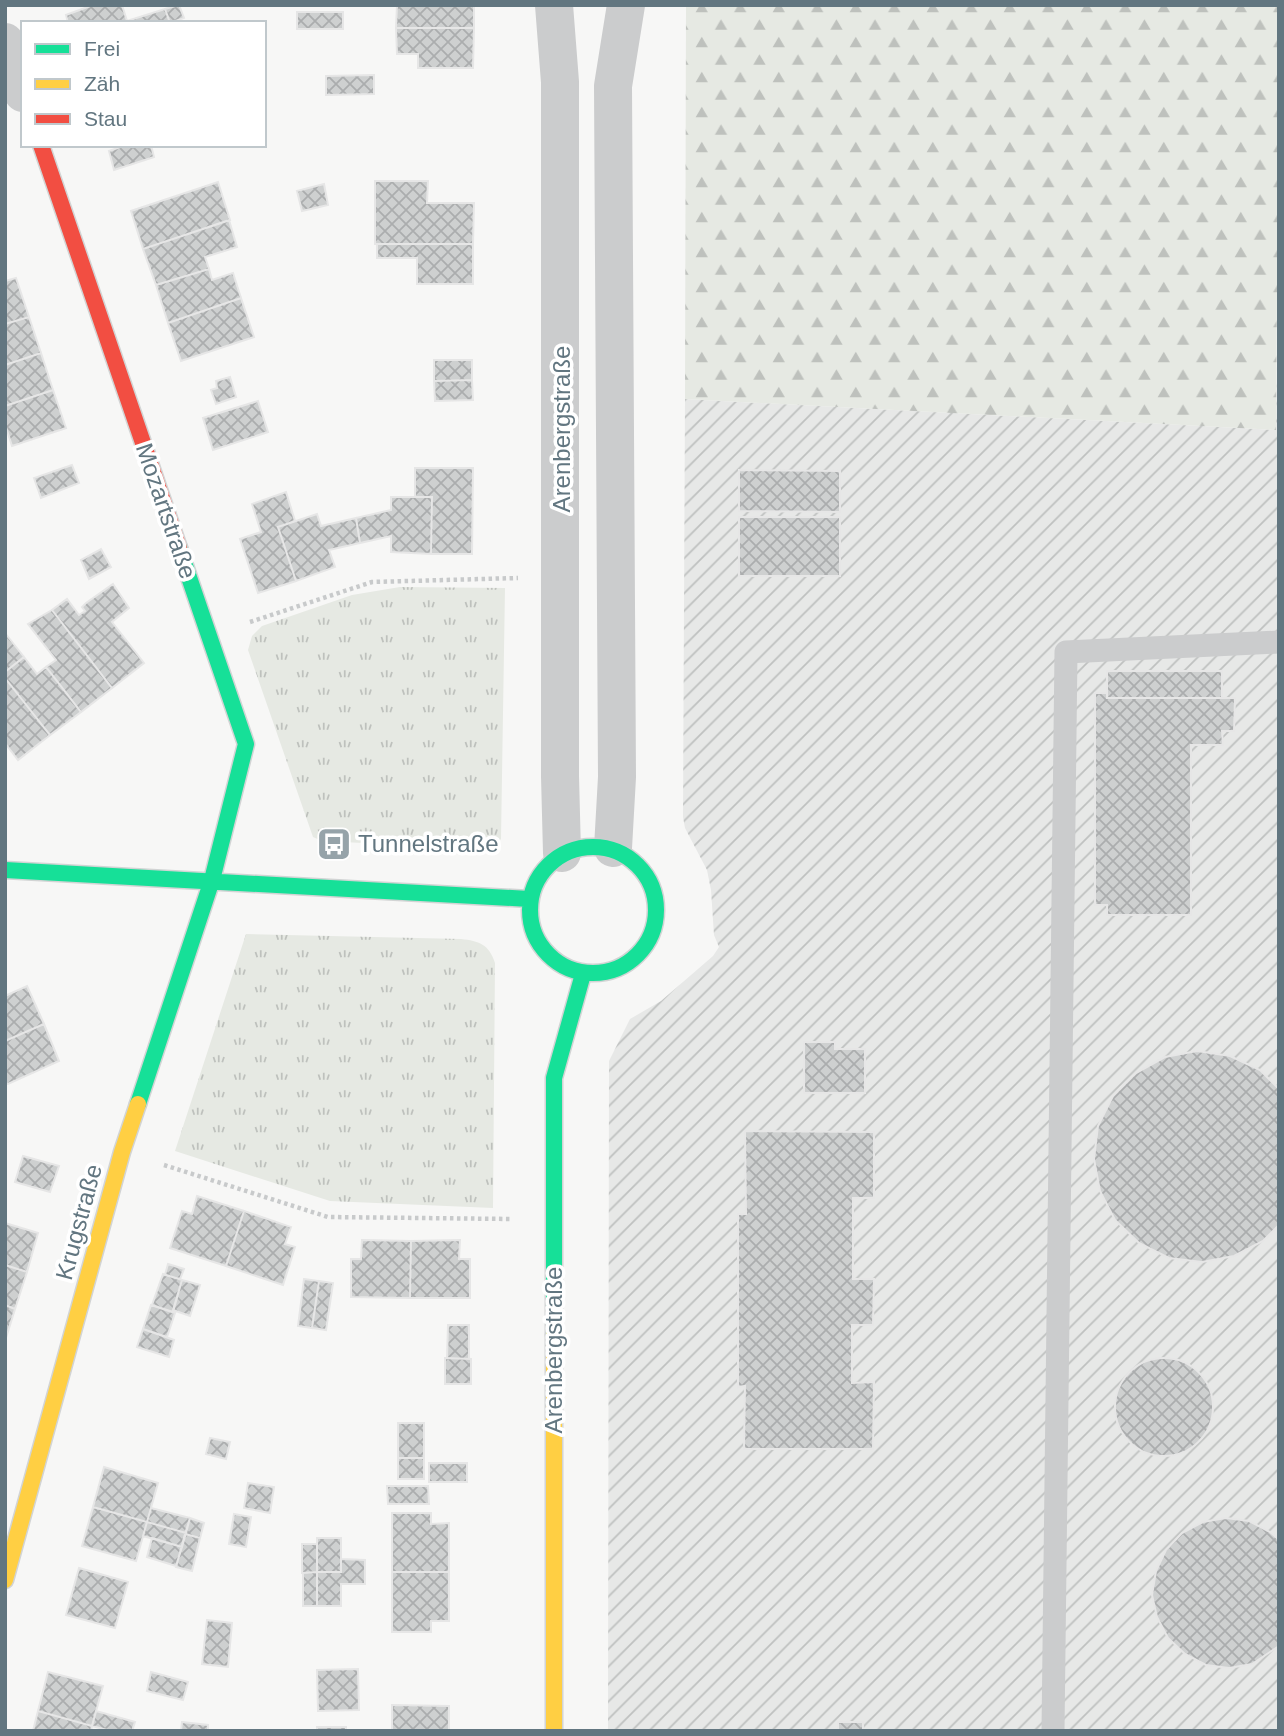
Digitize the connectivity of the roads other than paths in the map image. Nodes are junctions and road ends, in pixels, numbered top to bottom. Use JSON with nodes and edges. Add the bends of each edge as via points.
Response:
{"nodes":[{"id":1,"x":554,"y":5,"type":"edge"},
{"id":2,"x":626,"y":5,"type":"edge"},
{"id":3,"x":5,"y":42,"type":"edge"},
{"id":4,"x":21,"y":87,"type":"edge"},
{"id":5,"x":42,"y":147,"type":"edge"},
{"id":6,"x":1279,"y":642,"type":"edge"},
{"id":7,"x":613,"y":848,"type":"junction"},
{"id":8,"x":562,"y":853,"type":"junction"},
{"id":9,"x":5,"y":870,"type":"edge"},
{"id":10,"x":212,"y":880,"type":"junction"},
{"id":11,"x":529,"y":899,"type":"junction"},
{"id":12,"x":583,"y":974,"type":"junction"},
{"id":13,"x":5,"y":1580,"type":"edge"},
{"id":14,"x":554,"y":1731,"type":"edge"},
{"id":15,"x":1053,"y":1731,"type":"edge"}],
"edges":[{"from":1,"to":8,"type":"street","name":"Arenbergstraße","via":[[561,82]]},
{"from":2,"to":7,"type":"street","via":[[613,86],[617,777]]},
{"from":3,"to":4,"type":"street"},
{"from":5,"to":10,"type":"street","name":"Mozartstraße","via":[[246,744]]},
{"from":6,"to":15,"type":"lane","via":[[1066,652]]},
{"from":7,"to":8,"type":"street","via":[[590,845]]},
{"from":7,"to":12,"type":"street","via":[[642,868],[656,895],[656,926],[641,953],[613,971]]},
{"from":8,"to":11,"type":"street","via":[[540,873]]},
{"from":9,"to":10,"type":"street"},
{"from":10,"to":11,"type":"street"},
{"from":10,"to":13,"type":"street","name":"Krugstraße","via":[[122,1152]]},
{"from":11,"to":12,"type":"street","via":[[532,932],[544,950]]},
{"from":12,"to":14,"type":"street","name":"Arenbergstraße","via":[[554,1078]]}]}
